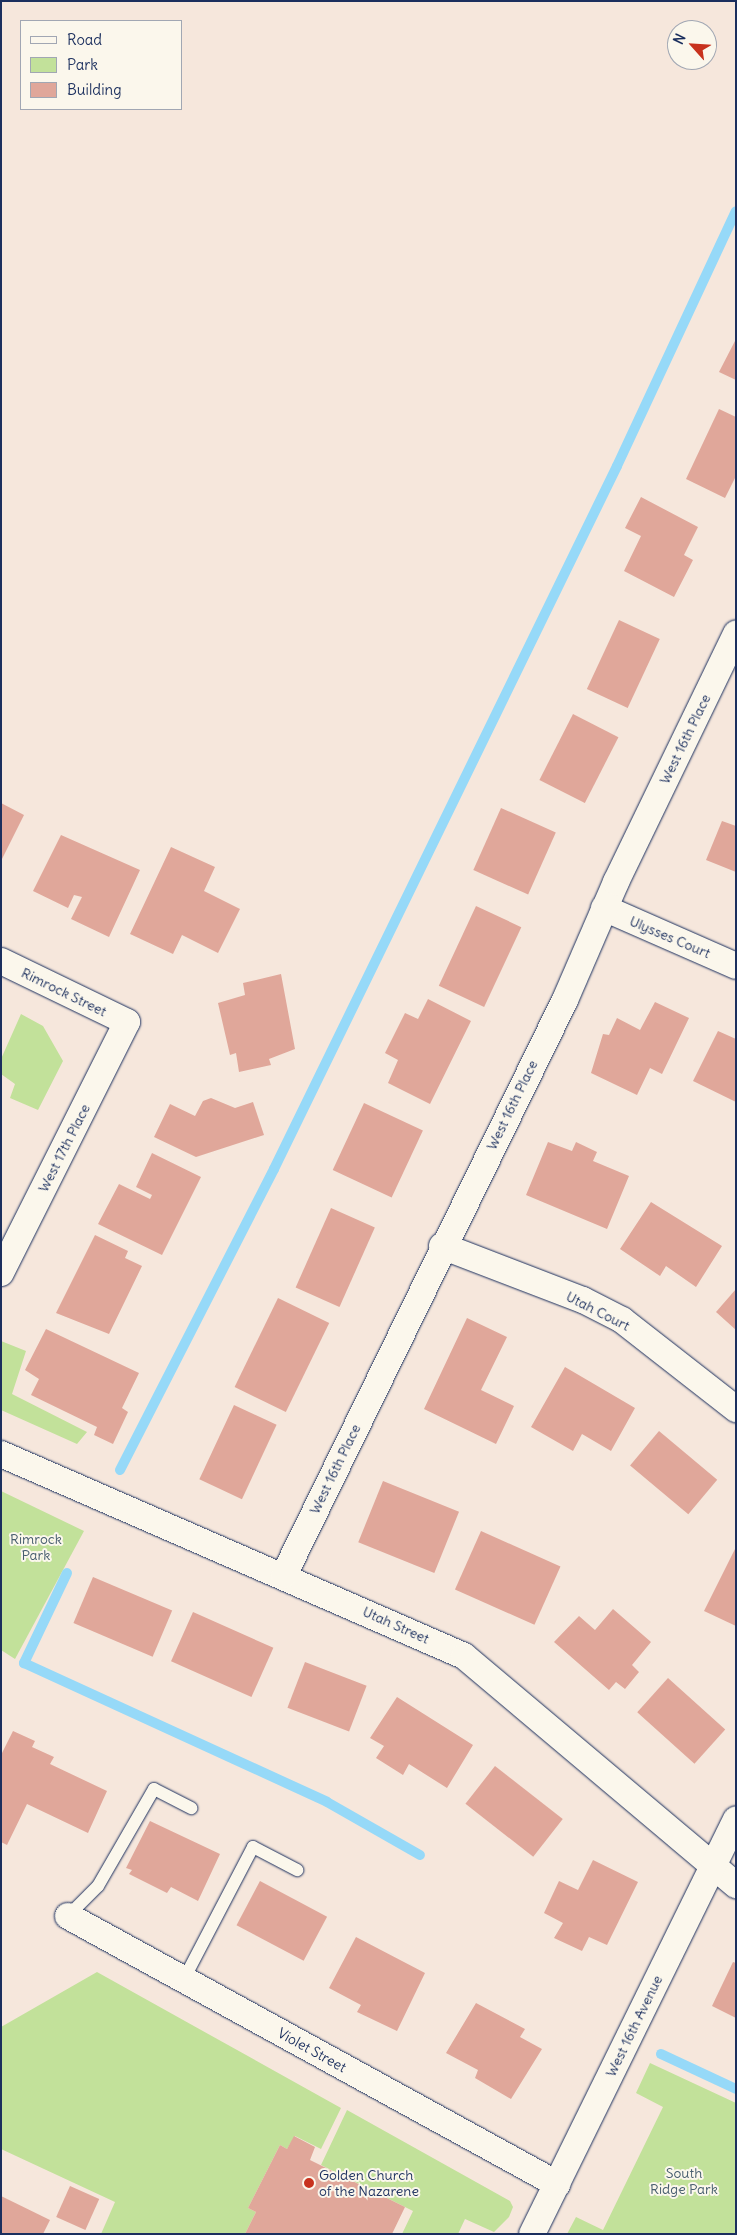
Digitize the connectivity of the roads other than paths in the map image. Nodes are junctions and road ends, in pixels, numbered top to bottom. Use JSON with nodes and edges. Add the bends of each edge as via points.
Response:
{"nodes":[{"id":1,"x":736,"y":634,"type":"edge"},
{"id":2,"x":604,"y":908,"type":"junction"},
{"id":3,"x":1,"y":962,"type":"edge"},
{"id":4,"x":736,"y":966,"type":"edge"},
{"id":5,"x":127,"y":1022,"type":"joint"},
{"id":6,"x":442,"y":1246,"type":"junction"},
{"id":7,"x":1,"y":1273,"type":"edge"},
{"id":8,"x":736,"y":1408,"type":"edge"},
{"id":9,"x":1,"y":1454,"type":"edge"},
{"id":10,"x":284,"y":1575,"type":"junction"},
{"id":11,"x":191,"y":1808,"type":"dead end"},
{"id":12,"x":736,"y":1819,"type":"edge"},
{"id":13,"x":714,"y":1864,"type":"junction"},
{"id":14,"x":297,"y":1870,"type":"dead end"},
{"id":15,"x":736,"y":1885,"type":"edge"},
{"id":16,"x":68,"y":1916,"type":"joint"},
{"id":17,"x":184,"y":1979,"type":"junction"},
{"id":18,"x":557,"y":2184,"type":"junction"},
{"id":19,"x":532,"y":2234,"type":"edge"}],
"edges":[{"from":1,"to":2,"type":"street","name":"West 16th Place"},
{"from":2,"to":4,"type":"street","name":"Ulysses Court"},
{"from":2,"to":6,"type":"street","name":"West 16th Place","via":[[565,1000]]},
{"from":3,"to":5,"type":"street","name":"Rimrock Street"},
{"from":5,"to":7,"type":"street","name":"West 17th Place"},
{"from":6,"to":8,"type":"street","name":"Utah Court","via":[[582,1300],[622,1320]]},
{"from":6,"to":10,"type":"street","name":"West 16th Place"},
{"from":9,"to":10,"type":"street","name":"Utah Street"},
{"from":10,"to":13,"type":"street","name":"Utah Street","via":[[464,1656]]},
{"from":11,"to":16,"type":"lane","via":[[154,1789],[98,1886]]},
{"from":12,"to":13,"type":"street","name":"West 16th Avenue"},
{"from":13,"to":15,"type":"street","name":"Utah Street"},
{"from":13,"to":18,"type":"street","name":"West 16th Avenue"},
{"from":14,"to":17,"type":"lane","via":[[253,1847]]},
{"from":16,"to":17,"type":"street","name":"Violet Street"},
{"from":17,"to":18,"type":"street","name":"Violet Street"},
{"from":18,"to":19,"type":"street","name":"West 16th Avenue"}]}
